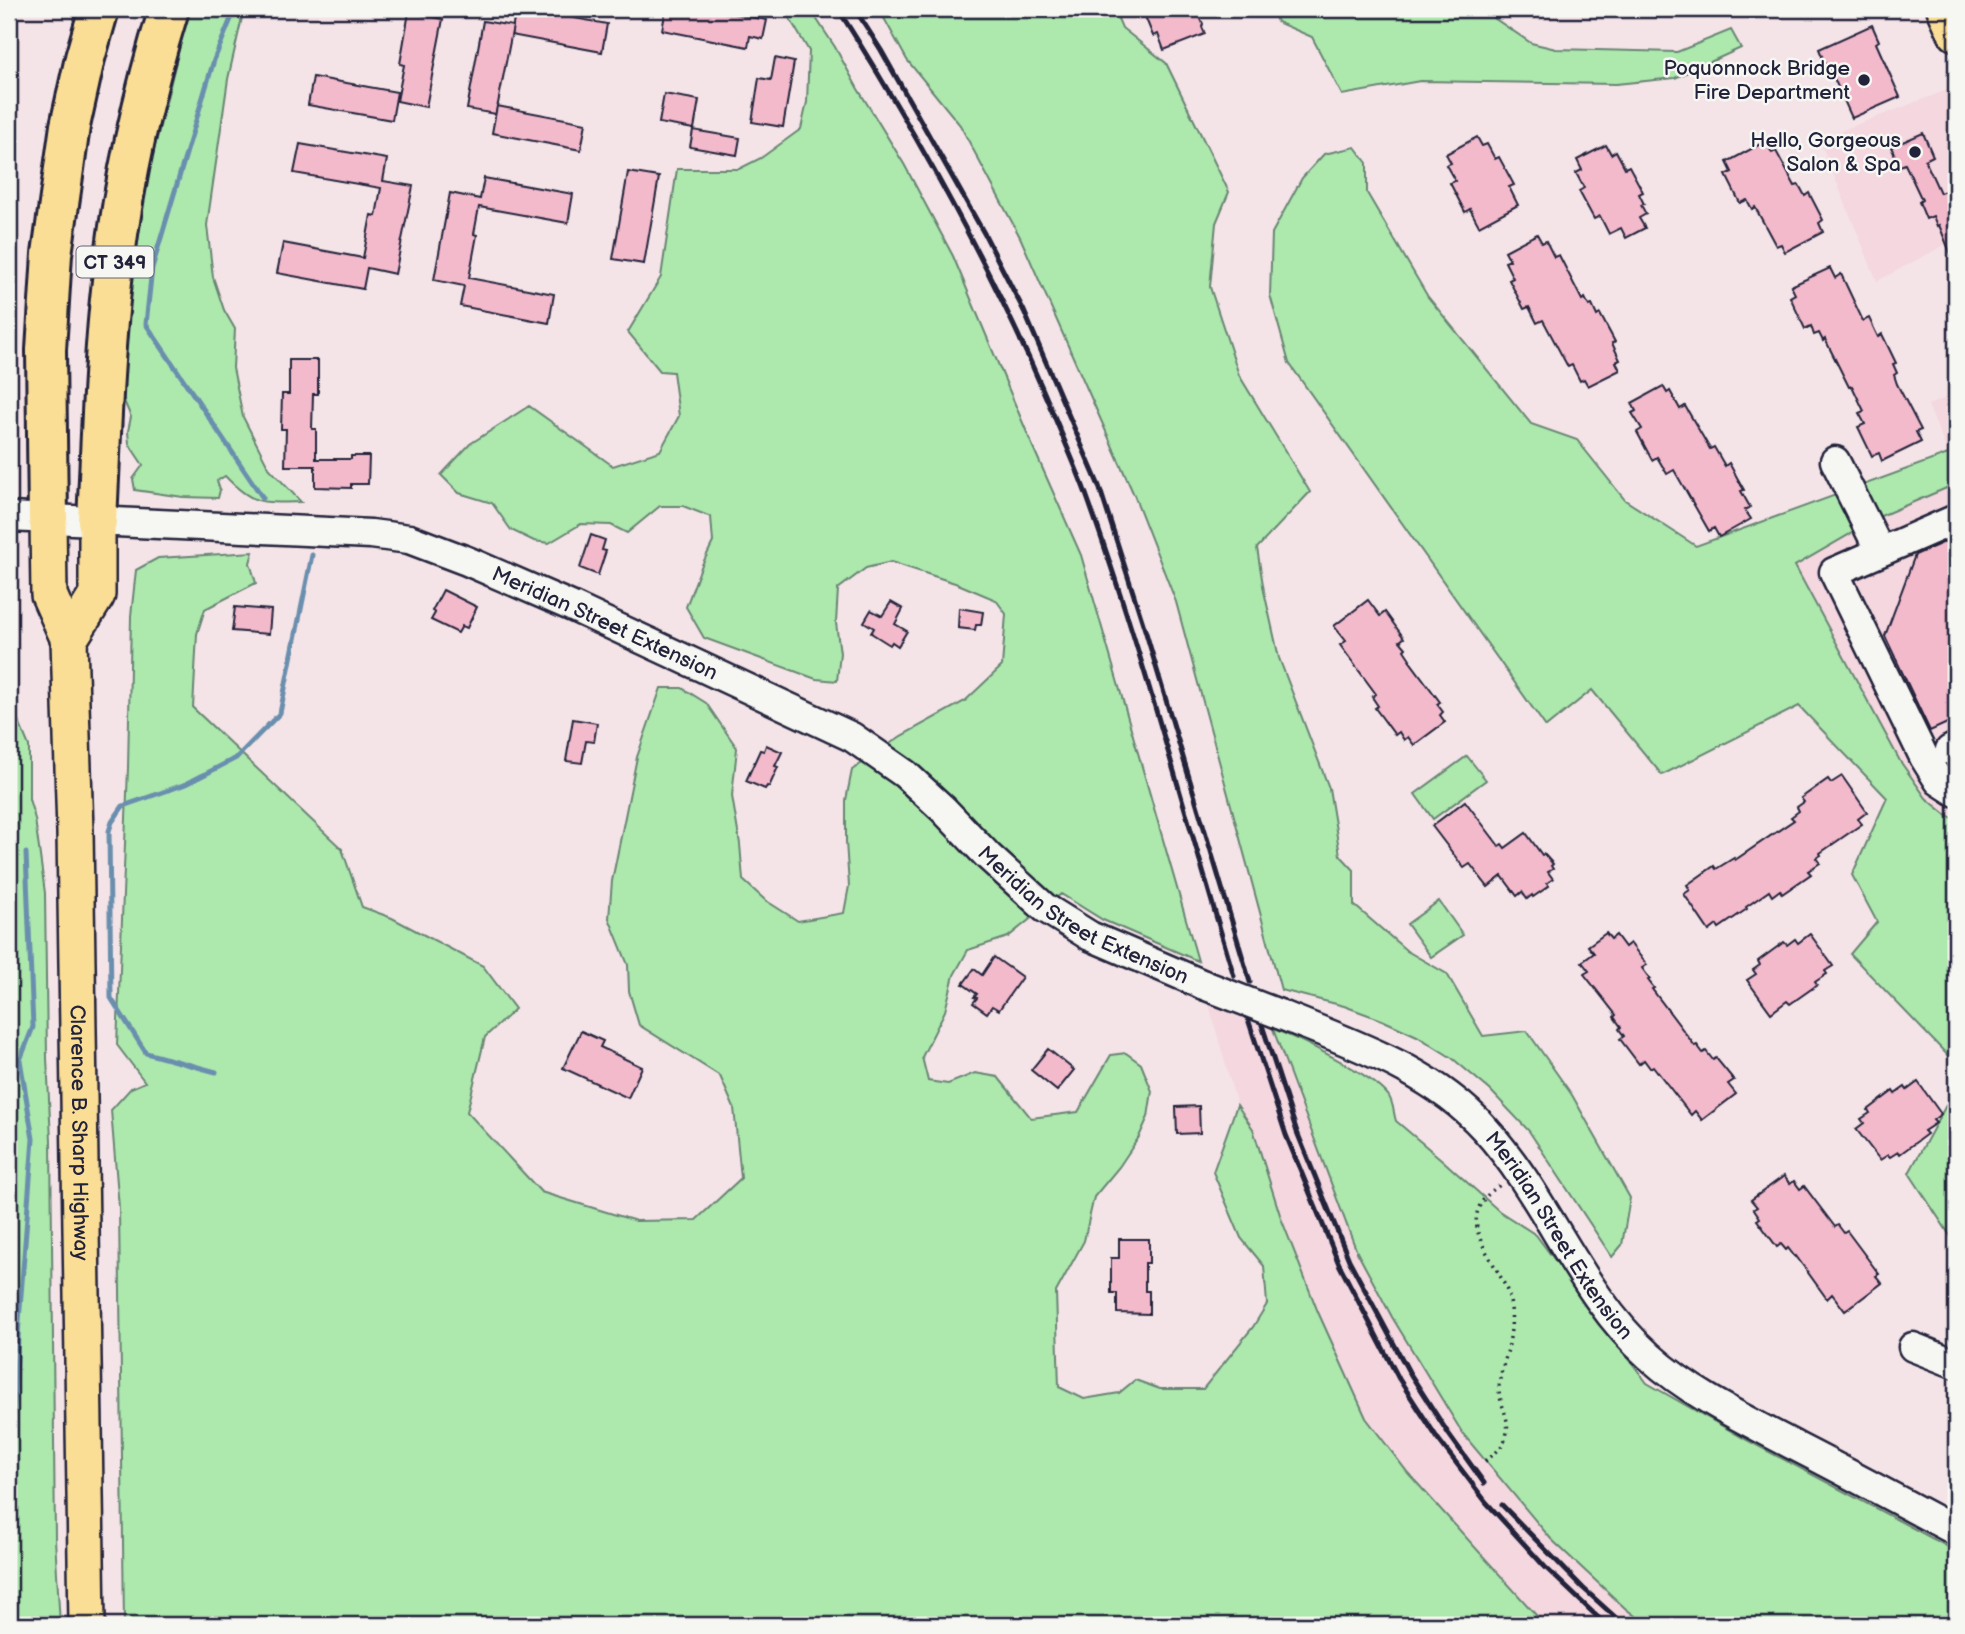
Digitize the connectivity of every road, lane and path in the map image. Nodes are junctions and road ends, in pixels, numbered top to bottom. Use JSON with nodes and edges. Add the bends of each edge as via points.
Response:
{"nodes":[{"id":1,"x":99,"y":9,"type":"edge"},
{"id":2,"x":169,"y":9,"type":"edge"},
{"id":3,"x":1945,"y":9,"type":"edge"},
{"id":4,"x":1956,"y":33,"type":"edge"},
{"id":5,"x":1835,"y":461,"type":"dead end"},
{"id":6,"x":9,"y":517,"type":"edge"},
{"id":7,"x":48,"y":519,"type":"junction"},
{"id":8,"x":1956,"y":519,"type":"edge"},
{"id":9,"x":97,"y":521,"type":"junction"},
{"id":10,"x":1880,"y":551,"type":"junction"},
{"id":11,"x":69,"y":640,"type":"junction"},
{"id":12,"x":1956,"y":792,"type":"edge"},
{"id":13,"x":1519,"y":1174,"type":"junction"},
{"id":14,"x":1913,"y":1347,"type":"dead end"},
{"id":15,"x":1956,"y":1364,"type":"edge"},
{"id":16,"x":1485,"y":1461,"type":"dead end"},
{"id":17,"x":1956,"y":1531,"type":"edge"},
{"id":18,"x":87,"y":1625,"type":"edge"}],
"edges":[{"from":1,"to":7,"type":"highway","number":"CT 349","via":[[70,126],[52,254],[46,350]]},
{"from":2,"to":9,"type":"highway","number":"CT 349","via":[[139,121],[112,280]]},
{"from":3,"to":4,"type":"main road"},
{"from":5,"to":10,"type":"street"},
{"from":6,"to":7,"type":"street","name":"Meridian Street Extension"},
{"from":7,"to":9,"type":"street","name":"Meridian Street Extension"},
{"from":7,"to":11,"type":"main road","name":"Clarence B. Sharp Highway","number":"CT 349","via":[[49,596]]},
{"from":8,"to":10,"type":"street"},
{"from":9,"to":11,"type":"main road","number":"CT 349","via":[[97,595]]},
{"from":9,"to":13,"type":"street","name":"Meridian Street Extension","bridge":true,"via":[[409,539],[467,561],[852,737],[905,774],[1045,908],[1090,936],[1385,1058],[1442,1090],[1486,1129]]},
{"from":10,"to":12,"type":"street","via":[[1834,572],[1924,757],[1939,781]]},
{"from":11,"to":18,"type":"main road","name":"Clarence B. Sharp Highway","number":"CT 349"},
{"from":13,"to":16,"type":"path","via":[[1488,1195],[1477,1219],[1480,1240],[1507,1291],[1511,1313],[1509,1346],[1499,1384],[1508,1430],[1503,1447]]},
{"from":13,"to":17,"type":"street","name":"Meridian Street Extension","via":[[1622,1330],[1679,1382]]},
{"from":14,"to":15,"type":"street"}]}
